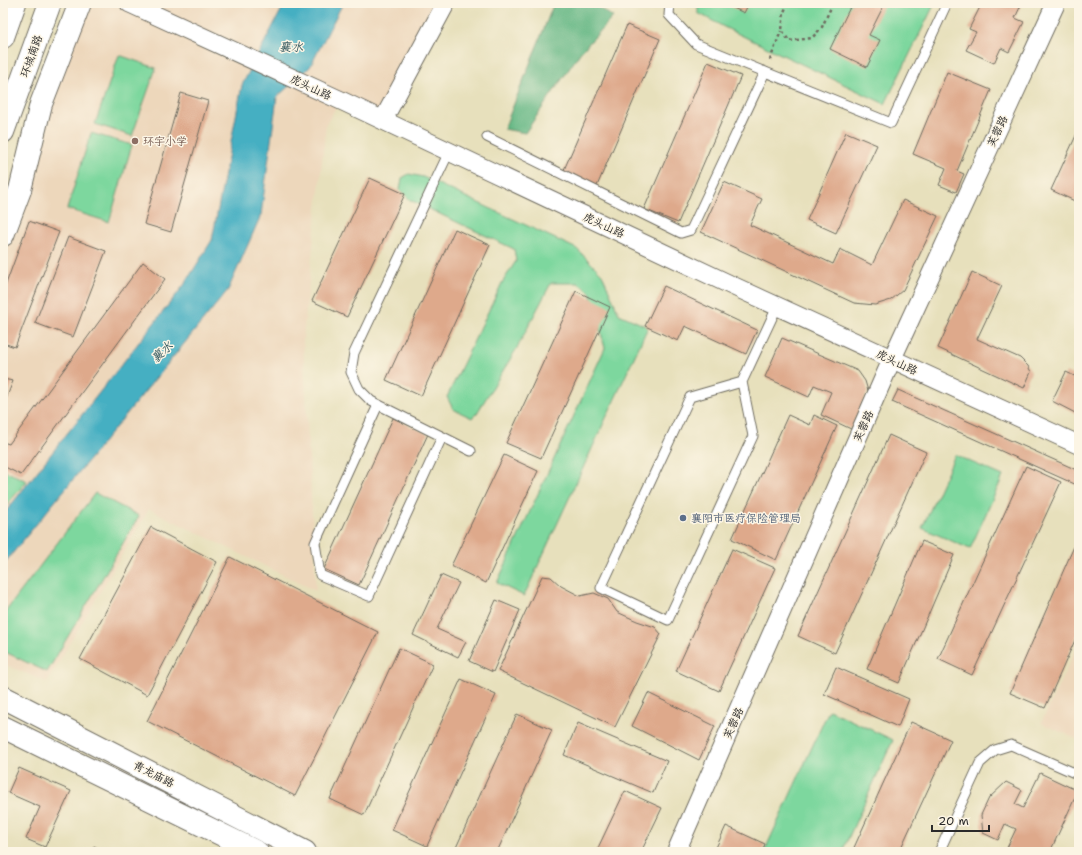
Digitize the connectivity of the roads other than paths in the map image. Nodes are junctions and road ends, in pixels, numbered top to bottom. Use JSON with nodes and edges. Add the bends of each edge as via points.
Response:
{"nodes":[{"id":1,"x":15,"y":3,"type":"edge"},
{"id":2,"x":50,"y":3,"type":"edge"},
{"id":3,"x":80,"y":3,"type":"edge"},
{"id":4,"x":129,"y":3,"type":"edge"},
{"id":5,"x":446,"y":3,"type":"edge"},
{"id":6,"x":670,"y":3,"type":"edge"},
{"id":7,"x":947,"y":3,"type":"edge"},
{"id":8,"x":1056,"y":3,"type":"edge"},
{"id":9,"x":3,"y":38,"type":"edge"},
{"id":10,"x":765,"y":72,"type":"junction"},
{"id":11,"x":383,"y":120,"type":"junction"},
{"id":12,"x":3,"y":132,"type":"edge"},
{"id":13,"x":488,"y":137,"type":"dead end"},
{"id":14,"x":449,"y":152,"type":"junction"},
{"id":15,"x":3,"y":236,"type":"edge"},
{"id":16,"x":777,"y":306,"type":"junction"},
{"id":17,"x":892,"y":359,"type":"junction"},
{"id":18,"x":742,"y":382,"type":"junction"},
{"id":19,"x":378,"y":405,"type":"junction"},
{"id":20,"x":442,"y":437,"type":"junction"},
{"id":21,"x":1079,"y":445,"type":"edge"},
{"id":22,"x":471,"y":451,"type":"dead end"},
{"id":23,"x":3,"y":697,"type":"edge"},
{"id":24,"x":3,"y":727,"type":"edge"},
{"id":25,"x":1079,"y":775,"type":"edge"},
{"id":26,"x":256,"y":852,"type":"edge"},
{"id":27,"x":305,"y":852,"type":"edge"},
{"id":28,"x":676,"y":852,"type":"edge"},
{"id":29,"x":939,"y":852,"type":"edge"}],
"edges":[{"from":1,"to":9,"type":"main road"},
{"from":2,"to":12,"type":"main road","name":"环城南路"},
{"from":3,"to":15,"type":"main road","via":[[41,104],[20,190]]},
{"from":4,"to":11,"type":"street","name":"虎头山路"},
{"from":5,"to":11,"type":"street"},
{"from":6,"to":10,"type":"lane","via":[[668,16],[696,44]]},
{"from":7,"to":10,"type":"lane","via":[[891,123]]},
{"from":8,"to":17,"type":"street","name":"芙蓉路"},
{"from":10,"to":13,"type":"lane","via":[[691,230],[681,233]]},
{"from":11,"to":14,"type":"street","name":"虎头山路"},
{"from":14,"to":16,"type":"street","name":"虎头山路"},
{"from":14,"to":19,"type":"lane","via":[[354,353],[351,372],[359,389]]},
{"from":16,"to":17,"type":"street","name":"虎头山路"},
{"from":16,"to":18,"type":"lane"},
{"from":17,"to":21,"type":"street","name":"虎头山路"},
{"from":17,"to":28,"type":"street","name":"芙蓉路"},
{"from":18,"to":18,"type":"lane","via":[[690,397],[601,588],[668,620],[753,436]]},
{"from":19,"to":20,"type":"lane"},
{"from":19,"to":20,"type":"lane","via":[[316,543],[320,575],[369,596]]},
{"from":20,"to":22,"type":"lane"},
{"from":23,"to":27,"type":"main road","name":"青龙庙路"},
{"from":24,"to":26,"type":"main road"},
{"from":25,"to":29,"type":"lane","via":[[1011,745],[995,750],[980,763]]}]}
